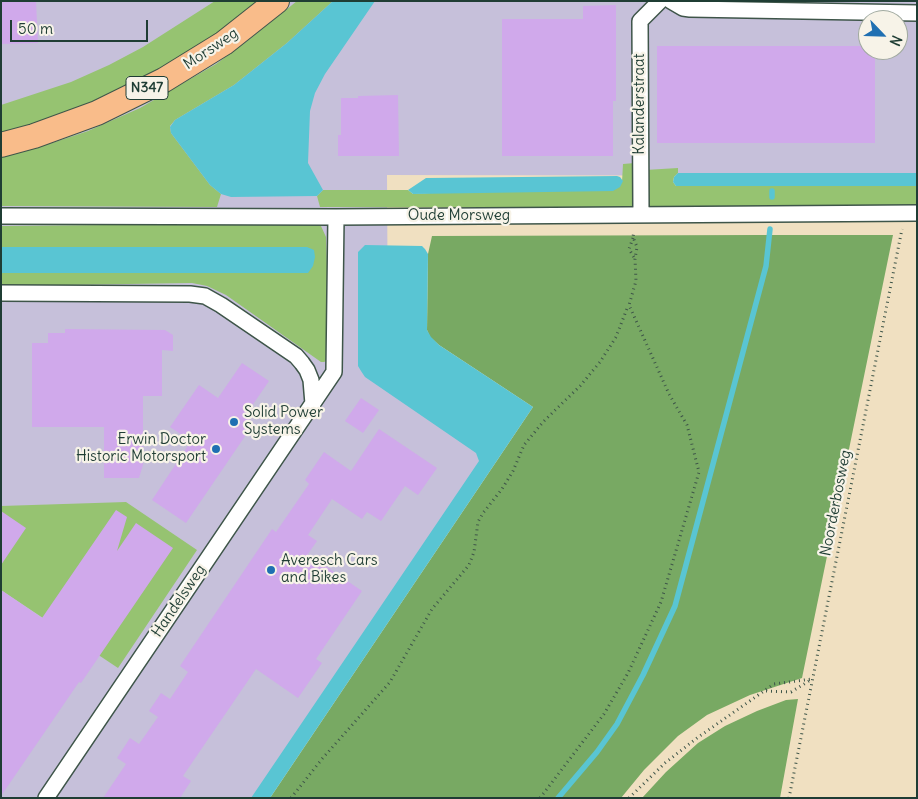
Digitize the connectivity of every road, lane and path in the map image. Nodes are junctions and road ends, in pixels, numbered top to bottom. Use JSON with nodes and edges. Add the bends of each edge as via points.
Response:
{"nodes":[{"id":1,"x":277,"y":1,"type":"edge"},
{"id":2,"x":660,"y":1,"type":"edge"},
{"id":3,"x":671,"y":1,"type":"edge"},
{"id":4,"x":917,"y":12,"type":"edge"},
{"id":5,"x":1,"y":144,"type":"edge"},
{"id":6,"x":911,"y":212,"type":"edge"},
{"id":7,"x":641,"y":214,"type":"junction"},
{"id":8,"x":1,"y":216,"type":"edge"},
{"id":9,"x":336,"y":217,"type":"junction"},
{"id":10,"x":633,"y":237,"type":"junction"},
{"id":11,"x":635,"y":259,"type":"junction"},
{"id":12,"x":1,"y":293,"type":"edge"},
{"id":13,"x":628,"y":305,"type":"junction"},
{"id":14,"x":313,"y":404,"type":"junction"},
{"id":15,"x":812,"y":679,"type":"junction"},
{"id":16,"x":765,"y":691,"type":"junction"},
{"id":17,"x":46,"y":798,"type":"edge"},
{"id":18,"x":291,"y":798,"type":"edge"},
{"id":19,"x":540,"y":798,"type":"edge"},
{"id":20,"x":629,"y":798,"type":"edge"},
{"id":21,"x":790,"y":798,"type":"edge"}],
"edges":[{"from":1,"to":5,"type":"main road","name":"Morsweg","number":"N347","via":[[224,43],[164,80],[97,113],[34,136]]},
{"from":2,"to":7,"type":"street","name":"Kalanderstraat","via":[[640,21]]},
{"from":3,"to":4,"type":"street","via":[[690,9]]},
{"from":6,"to":7,"type":"street","name":"Oude Morsweg"},
{"from":6,"to":15,"type":"path","name":"Noorderbosweg"},
{"from":7,"to":9,"type":"street","name":"Oude Morsweg"},
{"from":7,"to":10,"type":"path","via":[[634,226]]},
{"from":8,"to":9,"type":"street","name":"Oude Morsweg"},
{"from":9,"to":14,"type":"street","name":"Handelsweg","via":[[334,372]]},
{"from":10,"to":11,"type":"path","via":[[637,247]]},
{"from":10,"to":11,"type":"path","via":[[629,249]]},
{"from":11,"to":13,"type":"path","via":[[636,281]]},
{"from":12,"to":14,"type":"street","via":[[205,296],[296,356],[308,370]]},
{"from":13,"to":18,"type":"path","via":[[616,337],[600,362],[524,446],[502,489],[478,522],[469,565],[432,608],[390,682]]},
{"from":13,"to":19,"type":"path","via":[[669,394],[688,425],[699,472],[661,602],[628,674],[604,714]]},
{"from":14,"to":17,"type":"street","name":"Handelsweg"},
{"from":15,"to":16,"type":"path","via":[[774,684]]},
{"from":15,"to":16,"type":"path","via":[[791,692]]},
{"from":15,"to":21,"type":"path","name":"Noorderbosweg"},
{"from":16,"to":20,"type":"path","via":[[665,763]]}]}
